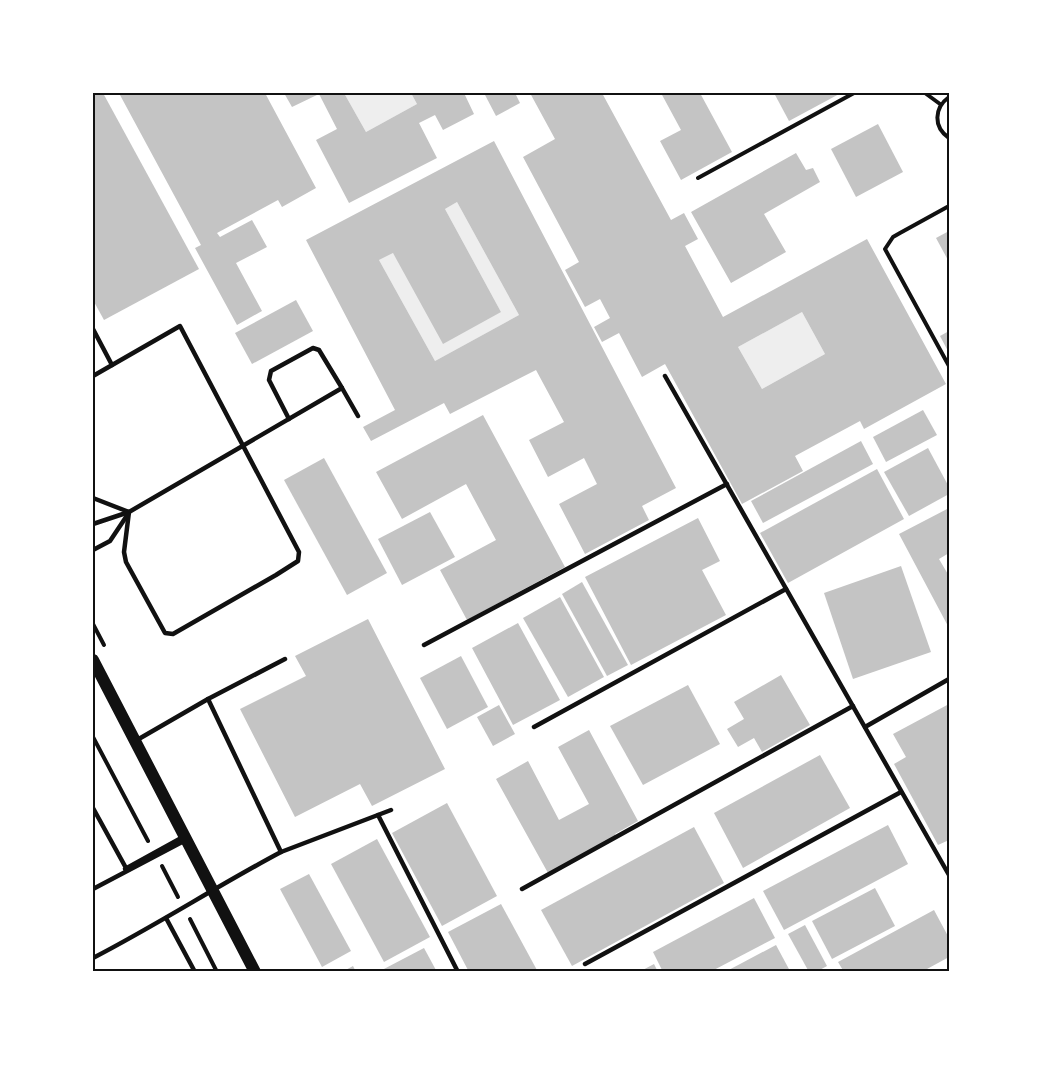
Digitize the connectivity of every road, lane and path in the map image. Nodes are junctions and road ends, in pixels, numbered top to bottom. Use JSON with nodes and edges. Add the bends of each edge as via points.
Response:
{"nodes":[{"id":1,"x":854,"y":93,"type":"edge"},
{"id":2,"x":926,"y":93,"type":"edge"},
{"id":3,"x":949,"y":97,"type":"edge"},
{"id":4,"x":940,"y":104,"type":"junction"},
{"id":5,"x":949,"y":138,"type":"edge"},
{"id":6,"x":698,"y":178,"type":"dead end"},
{"id":7,"x":949,"y":206,"type":"edge"},
{"id":8,"x":93,"y":329,"type":"edge"},
{"id":9,"x":112,"y":365,"type":"junction"},
{"id":10,"x":949,"y":366,"type":"edge"},
{"id":11,"x":93,"y":376,"type":"edge"},
{"id":12,"x":665,"y":376,"type":"dead end"},
{"id":13,"x":342,"y":388,"type":"junction"},
{"id":14,"x":358,"y":416,"type":"dead end"},
{"id":15,"x":289,"y":419,"type":"junction"},
{"id":16,"x":244,"y":446,"type":"junction"},
{"id":17,"x":727,"y":484,"type":"junction"},
{"id":18,"x":93,"y":498,"type":"edge"},
{"id":19,"x":129,"y":512,"type":"junction"},
{"id":20,"x":93,"y":524,"type":"edge"},
{"id":21,"x":93,"y":550,"type":"edge"},
{"id":22,"x":786,"y":589,"type":"junction"},
{"id":23,"x":424,"y":645,"type":"dead end"},
{"id":24,"x":93,"y":660,"type":"edge"},
{"id":25,"x":285,"y":660,"type":"dead end"},
{"id":26,"x":949,"y":679,"type":"edge"},
{"id":27,"x":208,"y":699,"type":"junction"},
{"id":28,"x":853,"y":706,"type":"junction"},
{"id":29,"x":534,"y":727,"type":"dead end"},
{"id":30,"x":865,"y":728,"type":"junction"},
{"id":31,"x":135,"y":741,"type":"junction"},
{"id":32,"x":902,"y":792,"type":"junction"},
{"id":33,"x":93,"y":808,"type":"edge"},
{"id":34,"x":391,"y":810,"type":"dead end"},
{"id":35,"x":378,"y":815,"type":"junction"},
{"id":36,"x":186,"y":838,"type":"junction"},
{"id":37,"x":281,"y":852,"type":"junction"},
{"id":38,"x":126,"y":868,"type":"junction"},
{"id":39,"x":949,"y":875,"type":"edge"},
{"id":40,"x":93,"y":887,"type":"edge"},
{"id":41,"x":212,"y":889,"type":"junction"},
{"id":42,"x":522,"y":889,"type":"dead end"},
{"id":43,"x":166,"y":918,"type":"junction"},
{"id":44,"x":93,"y":958,"type":"edge"},
{"id":45,"x":585,"y":964,"type":"dead end"},
{"id":46,"x":195,"y":972,"type":"edge"},
{"id":47,"x":255,"y":972,"type":"edge"},
{"id":48,"x":459,"y":972,"type":"edge"}],
"edges":[{"from":1,"to":6,"type":"path"},
{"from":2,"to":4,"type":"path"},
{"from":3,"to":4,"type":"path"},
{"from":4,"to":5,"type":"path","via":[[937,124]]},
{"from":7,"to":10,"type":"path","via":[[893,237],[885,249]]},
{"from":8,"to":9,"type":"lane"},
{"from":9,"to":11,"type":"lane"},
{"from":9,"to":16,"type":"lane","via":[[180,326]]},
{"from":12,"to":17,"type":"lane"},
{"from":13,"to":14,"type":"lane"},
{"from":13,"to":15,"type":"lane"},
{"from":13,"to":15,"type":"lane","via":[[320,350],[313,348],[271,371],[269,380]]},
{"from":15,"to":16,"type":"lane"},
{"from":16,"to":19,"type":"lane"},
{"from":16,"to":19,"type":"lane","via":[[299,552],[298,561],[173,634],[165,633],[126,562]]},
{"from":17,"to":22,"type":"lane"},
{"from":17,"to":23,"type":"lane"},
{"from":18,"to":19,"type":"lane"},
{"from":19,"to":20,"type":"lane"},
{"from":19,"to":21,"type":"lane","via":[[110,541]]},
{"from":22,"to":28,"type":"lane"},
{"from":22,"to":29,"type":"lane"},
{"from":24,"to":31,"type":"main road"},
{"from":25,"to":27,"type":"lane"},
{"from":26,"to":30,"type":"lane"},
{"from":27,"to":31,"type":"lane"},
{"from":27,"to":37,"type":"lane"},
{"from":28,"to":30,"type":"lane"},
{"from":28,"to":42,"type":"lane"},
{"from":30,"to":32,"type":"lane"},
{"from":31,"to":36,"type":"main road"},
{"from":32,"to":39,"type":"lane"},
{"from":32,"to":45,"type":"lane"},
{"from":33,"to":38,"type":"lane"},
{"from":34,"to":35,"type":"lane"},
{"from":35,"to":37,"type":"lane"},
{"from":35,"to":48,"type":"lane"},
{"from":36,"to":38,"type":"lane"},
{"from":36,"to":40,"type":"lane"},
{"from":36,"to":41,"type":"main road"},
{"from":37,"to":41,"type":"lane"},
{"from":38,"to":40,"type":"lane"},
{"from":41,"to":43,"type":"lane"},
{"from":41,"to":47,"type":"main road"},
{"from":43,"to":44,"type":"lane"},
{"from":43,"to":46,"type":"lane"}]}
